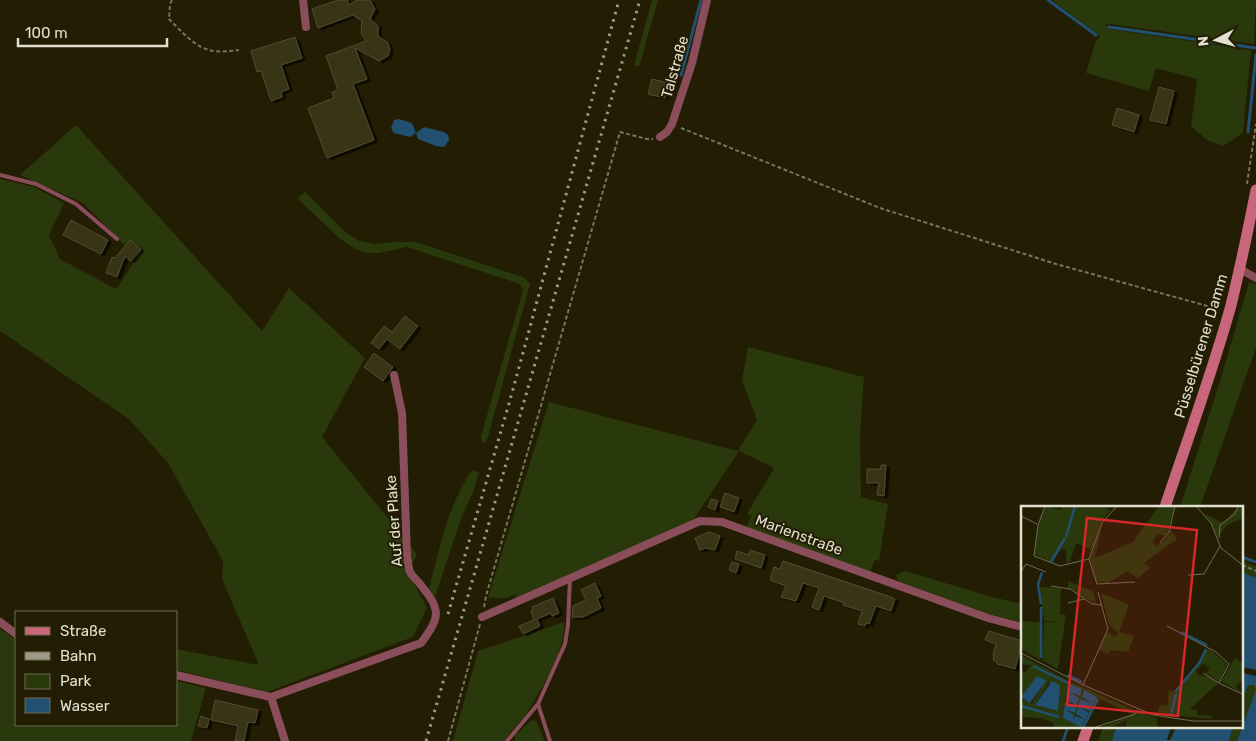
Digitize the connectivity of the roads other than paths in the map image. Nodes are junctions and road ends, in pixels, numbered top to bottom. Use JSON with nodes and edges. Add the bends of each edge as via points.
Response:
{"nodes":[{"id":1,"x":303,"y":0,"type":"edge"},
{"id":2,"x":707,"y":0,"type":"edge"},
{"id":3,"x":306,"y":27,"type":"dead end"},
{"id":4,"x":660,"y":137,"type":"road end"},
{"id":5,"x":0,"y":175,"type":"edge"},
{"id":6,"x":1256,"y":190,"type":"edge"},
{"id":7,"x":117,"y":239,"type":"dead end"},
{"id":8,"x":1240,"y":269,"type":"junction"},
{"id":9,"x":1256,"y":278,"type":"edge"},
{"id":10,"x":394,"y":375,"type":"dead end"},
{"id":11,"x":1164,"y":506,"type":"edge"},
{"id":12,"x":570,"y":578,"type":"junction"},
{"id":13,"x":482,"y":617,"type":"road end"},
{"id":14,"x":0,"y":622,"type":"edge"},
{"id":15,"x":1021,"y":627,"type":"edge"},
{"id":16,"x":15,"y":633,"type":"edge"},
{"id":17,"x":178,"y":675,"type":"edge"},
{"id":18,"x":271,"y":697,"type":"junction"},
{"id":19,"x":538,"y":704,"type":"junction"},
{"id":20,"x":1088,"y":728,"type":"edge"},
{"id":21,"x":286,"y":741,"type":"edge"},
{"id":22,"x":507,"y":741,"type":"edge"},
{"id":23,"x":550,"y":741,"type":"edge"},
{"id":24,"x":1083,"y":741,"type":"edge"}],
"edges":[{"from":1,"to":3,"type":"street"},
{"from":2,"to":4,"type":"street","name":"Talstraße","via":[[692,63],[672,124]]},
{"from":5,"to":7,"type":"lane","via":[[36,184],[76,204]]},
{"from":6,"to":8,"type":"main road","name":"Püsselbürener Damm"},
{"from":8,"to":9,"type":"street"},
{"from":8,"to":11,"type":"main road","name":"Püsselbürener Damm","via":[[1209,376]]},
{"from":10,"to":18,"type":"street","name":"Auf der Plake","via":[[402,413],[407,556],[410,571],[435,606],[434,626],[420,642]]},
{"from":12,"to":13,"type":"street","name":"Marienstraße"},
{"from":12,"to":15,"type":"street","name":"Marienstraße","via":[[700,521],[722,522],[988,618]]},
{"from":12,"to":19,"type":"lane","via":[[565,644]]},
{"from":14,"to":16,"type":"street"},
{"from":17,"to":18,"type":"street"},
{"from":18,"to":21,"type":"street"},
{"from":19,"to":22,"type":"lane"},
{"from":19,"to":23,"type":"lane"},
{"from":20,"to":24,"type":"main road"}]}
